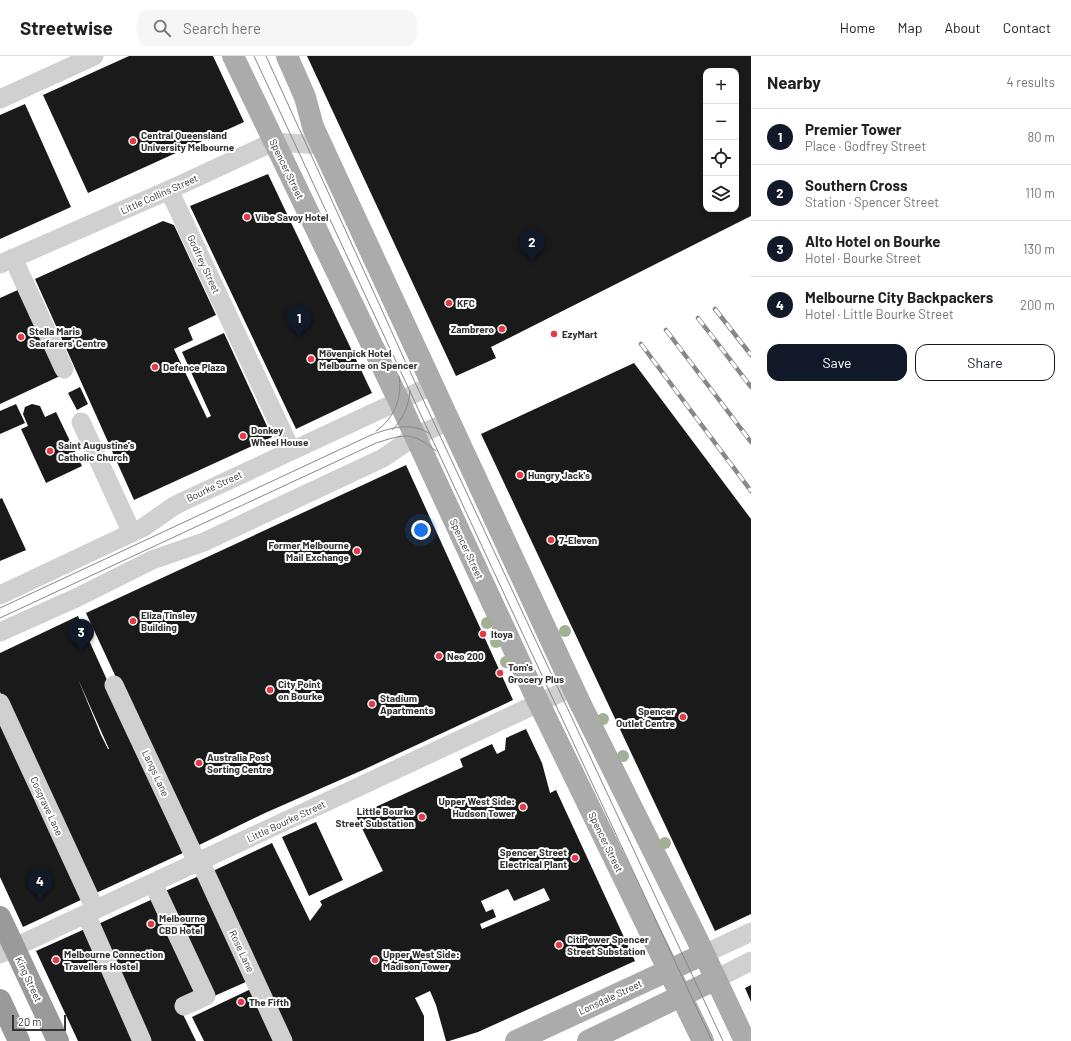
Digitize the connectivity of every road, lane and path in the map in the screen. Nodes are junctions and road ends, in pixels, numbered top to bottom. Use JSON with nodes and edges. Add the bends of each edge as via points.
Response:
{"nodes":[{"id":1,"x":94,"y":56,"type":"edge"},
{"id":2,"x":233,"y":56,"type":"edge"},
{"id":3,"x":287,"y":56,"type":"edge"},
{"id":4,"x":0,"y":99,"type":"edge"},
{"id":5,"x":273,"y":142,"type":"junction"},
{"id":6,"x":322,"y":145,"type":"junction"},
{"id":7,"x":169,"y":190,"type":"junction"},
{"id":8,"x":6,"y":261,"type":"edge"},
{"id":9,"x":64,"y":368,"type":"dead end"},
{"id":10,"x":433,"y":385,"type":"junction"},
{"id":11,"x":399,"y":401,"type":"junction"},
{"id":12,"x":450,"y":421,"type":"junction"},
{"id":13,"x":81,"y":422,"type":"dead end"},
{"id":14,"x":415,"y":436,"type":"junction"},
{"id":15,"x":291,"y":450,"type":"junction"},
{"id":16,"x":132,"y":533,"type":"junction"},
{"id":17,"x":0,"y":595,"type":"edge"},
{"id":18,"x":0,"y":632,"type":"edge"},
{"id":19,"x":114,"y":685,"type":"dead end"},
{"id":20,"x":573,"y":687,"type":"junction"},
{"id":21,"x":0,"y":703,"type":"edge"},
{"id":22,"x":539,"y":703,"type":"junction"},
{"id":23,"x":198,"y":862,"type":"junction"},
{"id":24,"x":153,"y":883,"type":"junction"},
{"id":25,"x":90,"y":912,"type":"junction"},
{"id":26,"x":0,"y":917,"type":"edge"},
{"id":27,"x":751,"y":932,"type":"edge"},
{"id":28,"x":7,"y":951,"type":"edge"},
{"id":29,"x":704,"y":954,"type":"junction"},
{"id":30,"x":751,"y":961,"type":"edge"},
{"id":31,"x":670,"y":970,"type":"junction"},
{"id":32,"x":716,"y":979,"type":"junction"},
{"id":33,"x":682,"y":996,"type":"junction"},
{"id":34,"x":0,"y":1000,"type":"edge"},
{"id":35,"x":184,"y":1006,"type":"dead end"},
{"id":36,"x":565,"y":1018,"type":"junction"},
{"id":37,"x":19,"y":1041,"type":"edge"},
{"id":38,"x":58,"y":1041,"type":"edge"},
{"id":39,"x":142,"y":1041,"type":"edge"},
{"id":40,"x":283,"y":1041,"type":"edge"},
{"id":41,"x":516,"y":1041,"type":"edge"},
{"id":42,"x":576,"y":1041,"type":"edge"},
{"id":43,"x":588,"y":1041,"type":"edge"},
{"id":44,"x":703,"y":1041,"type":"edge"},
{"id":45,"x":745,"y":1041,"type":"edge"}],
"edges":[{"from":1,"to":4,"type":"street"},
{"from":2,"to":5,"type":"main road","name":"Spencer Street"},
{"from":3,"to":6,"type":"main road","via":[[303,91],[313,127]]},
{"from":5,"to":6,"type":"street","name":"Little Collins Street"},
{"from":5,"to":7,"type":"street","name":"Little Collins Street"},
{"from":5,"to":11,"type":"main road","name":"Spencer Street"},
{"from":6,"to":10,"type":"main road"},
{"from":7,"to":8,"type":"street","name":"Little Collins Street"},
{"from":7,"to":15,"type":"street","name":"Godfrey Street"},
{"from":8,"to":9,"type":"street"},
{"from":10,"to":11,"type":"street","name":"Bourke Street"},
{"from":10,"to":12,"type":"main road"},
{"from":11,"to":14,"type":"main road","name":"Spencer Street"},
{"from":11,"to":15,"type":"street","name":"Bourke Street"},
{"from":12,"to":14,"type":"street"},
{"from":12,"to":20,"type":"main road"},
{"from":13,"to":16,"type":"street"},
{"from":14,"to":18,"type":"street","via":[[383,458],[204,542],[152,560]]},
{"from":14,"to":22,"type":"main road","name":"Spencer Street"},
{"from":15,"to":16,"type":"street","name":"Bourke Street","via":[[174,506],[144,528]]},
{"from":16,"to":17,"type":"street","name":"Bourke Street"},
{"from":19,"to":23,"type":"street","name":"Langs Lane"},
{"from":20,"to":22,"type":"street","name":"Little Bourke Street"},
{"from":20,"to":29,"type":"main road"},
{"from":21,"to":25,"type":"street","name":"Cosgrave Lane"},
{"from":22,"to":23,"type":"street","name":"Little Bourke Street"},
{"from":22,"to":31,"type":"main road","name":"Spencer Street"},
{"from":23,"to":24,"type":"street","name":"Little Bourke Street"},
{"from":23,"to":40,"type":"street","name":"Rose Lane"},
{"from":24,"to":25,"type":"street","name":"Little Bourke Street"},
{"from":24,"to":35,"type":"street","via":[[206,996]]},
{"from":25,"to":28,"type":"street","name":"Little Bourke Street"},
{"from":25,"to":39,"type":"street","name":"Cosgrave Lane"},
{"from":26,"to":28,"type":"highway","name":"King Street"},
{"from":27,"to":29,"type":"street"},
{"from":28,"to":38,"type":"highway","name":"King Street"},
{"from":29,"to":31,"type":"main road","name":"Lonsdale Street"},
{"from":29,"to":32,"type":"main road"},
{"from":30,"to":32,"type":"street"},
{"from":31,"to":33,"type":"main road","name":"Spencer Street"},
{"from":31,"to":36,"type":"main road","name":"Lonsdale Street"},
{"from":32,"to":33,"type":"main road"},
{"from":32,"to":45,"type":"main road"},
{"from":33,"to":43,"type":"main road"},
{"from":33,"to":44,"type":"main road","name":"Spencer Street"},
{"from":34,"to":37,"type":"highway"},
{"from":36,"to":41,"type":"main road","name":"Lonsdale Street"},
{"from":36,"to":42,"type":"main road"}]}
